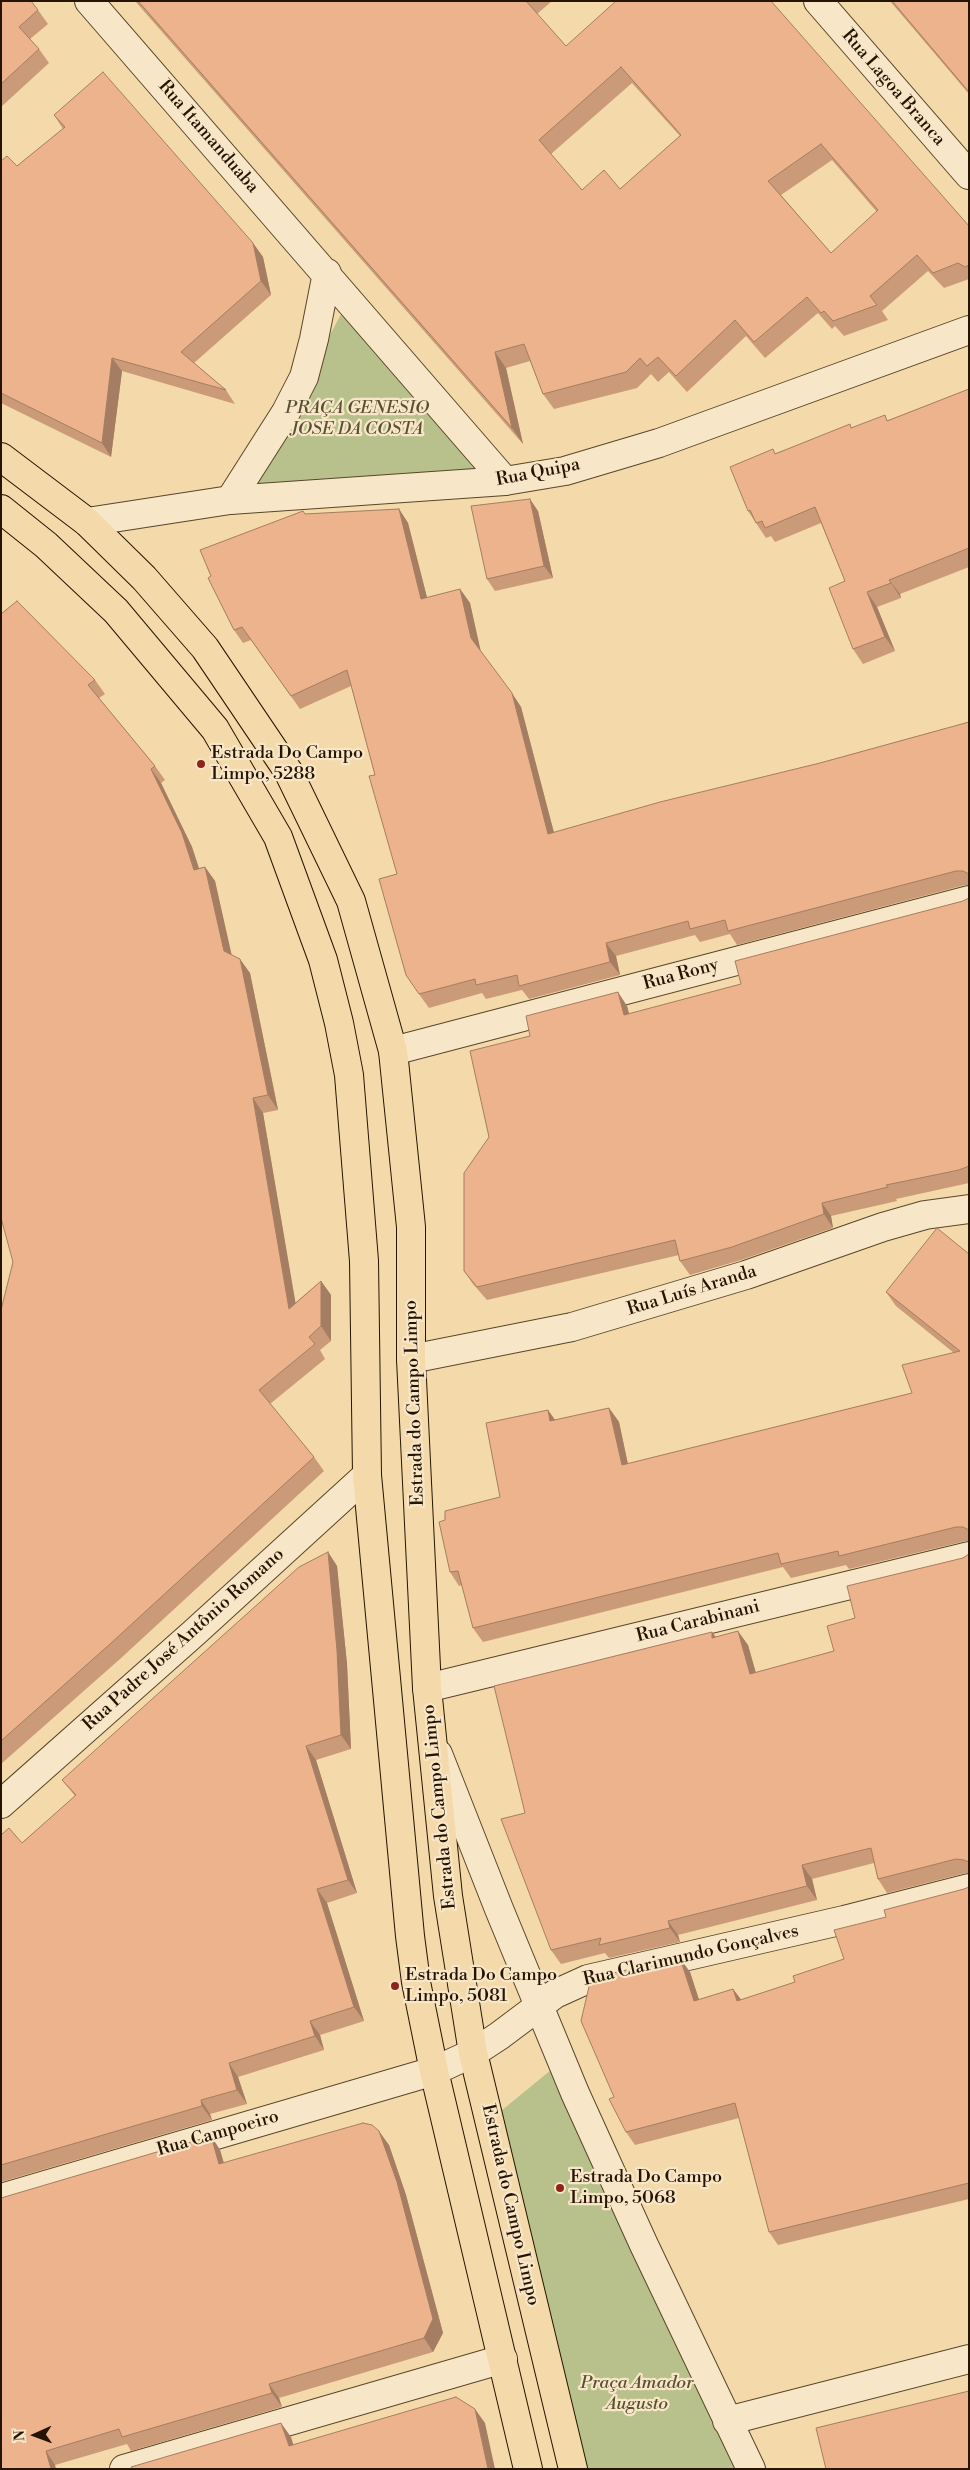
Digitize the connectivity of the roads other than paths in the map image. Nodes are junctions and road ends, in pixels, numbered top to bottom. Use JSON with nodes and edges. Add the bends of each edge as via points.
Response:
{"nodes":[{"id":1,"x":89,"y":1,"type":"edge"},
{"id":2,"x":818,"y":1,"type":"edge"},
{"id":3,"x":969,"y":175,"type":"edge"},
{"id":4,"x":327,"y":273,"type":"junction"},
{"id":5,"x":969,"y":330,"type":"edge"},
{"id":6,"x":1,"y":457,"type":"edge"},
{"id":7,"x":505,"y":482,"type":"junction"},
{"id":8,"x":230,"y":500,"type":"junction"},
{"id":9,"x":1,"y":509,"type":"edge"},
{"id":10,"x":87,"y":522,"type":"junction"},
{"id":11,"x":969,"y":900,"type":"edge"},
{"id":12,"x":393,"y":1051,"type":"junction"},
{"id":13,"x":969,"y":1209,"type":"edge"},
{"id":14,"x":411,"y":1359,"type":"junction"},
{"id":15,"x":367,"y":1474,"type":"junction"},
{"id":16,"x":969,"y":1556,"type":"edge"},
{"id":17,"x":427,"y":1688,"type":"junction"},
{"id":18,"x":432,"y":1736,"type":"junction"},
{"id":19,"x":1,"y":1804,"type":"edge"},
{"id":20,"x":969,"y":1888,"type":"edge"},
{"id":21,"x":538,"y":2006,"type":"junction"},
{"id":22,"x":473,"y":2053,"type":"junction"},
{"id":23,"x":434,"y":2071,"type":"junction"},
{"id":24,"x":1,"y":2198,"type":"edge"},
{"id":25,"x":503,"y":2359,"type":"junction"},
{"id":26,"x":969,"y":2359,"type":"edge"},
{"id":27,"x":727,"y":2421,"type":"junction"},
{"id":28,"x":124,"y":2469,"type":"edge"},
{"id":29,"x":528,"y":2469,"type":"edge"},
{"id":30,"x":573,"y":2469,"type":"edge"},
{"id":31,"x":751,"y":2469,"type":"edge"}],
"edges":[{"from":1,"to":4,"type":"street","name":"Rua Itamanduaba"},
{"from":2,"to":3,"type":"street","name":"Rua Lagoa Branca"},
{"from":4,"to":7,"type":"street","name":"Rua Itamanduaba"},
{"from":4,"to":8,"type":"street","via":[[304,377],[286,412]]},
{"from":5,"to":7,"type":"street","name":"Rua Quipa","via":[[659,443],[565,471]]},
{"from":6,"to":10,"type":"main road","name":"Estrada do Campo Limpo"},
{"from":7,"to":8,"type":"street","name":"Rua Quipa"},
{"from":8,"to":10,"type":"street","name":"Rua Quipa"},
{"from":9,"to":15,"type":"main road","via":[[46,544],[122,618],[215,729],[278,837],[324,960],[349,1076],[364,1261]]},
{"from":10,"to":12,"type":"main road","name":"Estrada do Campo Limpo","via":[[144,578],[205,648],[288,771],[351,901]]},
{"from":11,"to":12,"type":"street","name":"Rua Rony"},
{"from":12,"to":14,"type":"main road","name":"Estrada do Campo Limpo","via":[[411,1227]]},
{"from":13,"to":14,"type":"street","name":"Rua Luís Aranda","via":[[883,1227],[736,1278],[572,1327]]},
{"from":14,"to":17,"type":"main road","name":"Estrada do Campo Limpo"},
{"from":15,"to":19,"type":"street","name":"Rua Padre José Antônio Romano"},
{"from":15,"to":23,"type":"main road","via":[[410,1936]]},
{"from":16,"to":17,"type":"street","name":"Rua Carabinani"},
{"from":17,"to":18,"type":"main road","name":"Estrada do Campo Limpo"},
{"from":18,"to":21,"type":"street"},
{"from":18,"to":22,"type":"main road","name":"Estrada do Campo Limpo","via":[[448,1896]]},
{"from":20,"to":21,"type":"street","name":"Rua Clarimundo Gonçalves","via":[[588,1979],[570,1985]]},
{"from":21,"to":22,"type":"street","name":"Rua Clarimundo Gonçalves"},
{"from":21,"to":27,"type":"street","via":[[583,2111]]},
{"from":22,"to":23,"type":"street","name":"Rua Clarimundo Gonçalves"},
{"from":22,"to":30,"type":"main road","name":"Estrada do Campo Limpo"},
{"from":23,"to":24,"type":"street","name":"Rua Campoeiro"},
{"from":23,"to":25,"type":"main road"},
{"from":25,"to":28,"type":"street"},
{"from":25,"to":29,"type":"main road"},
{"from":26,"to":27,"type":"street"},
{"from":27,"to":31,"type":"street"}]}
